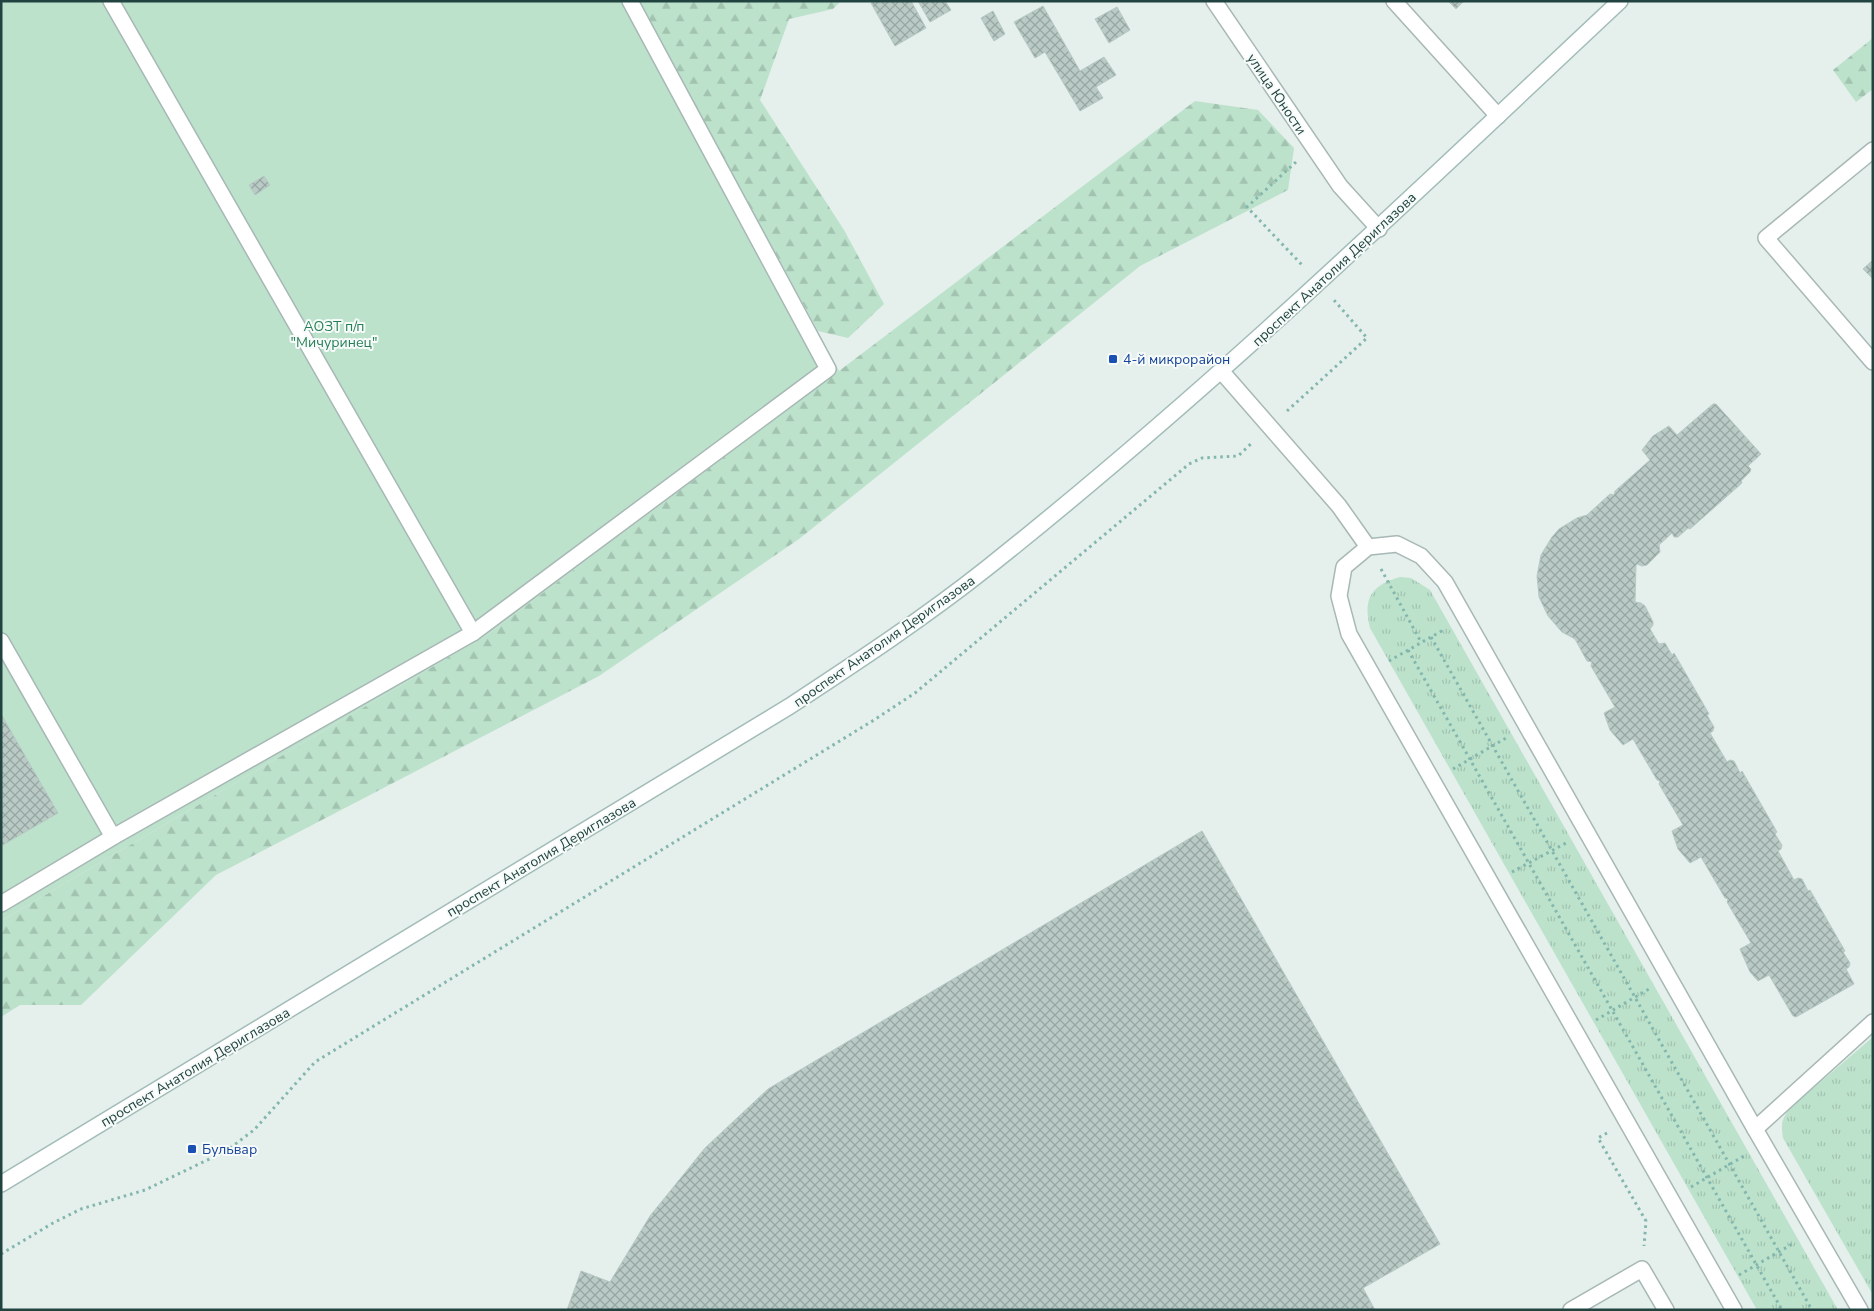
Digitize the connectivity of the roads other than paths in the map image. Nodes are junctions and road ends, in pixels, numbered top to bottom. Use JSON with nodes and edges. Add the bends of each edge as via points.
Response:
{"nodes":[{"id":1,"x":111,"y":1,"type":"edge"},
{"id":2,"x":630,"y":1,"type":"edge"},
{"id":3,"x":1214,"y":1,"type":"edge"},
{"id":4,"x":1394,"y":1,"type":"edge"},
{"id":5,"x":1620,"y":1,"type":"edge"},
{"id":6,"x":1498,"y":116,"type":"junction"},
{"id":7,"x":1873,"y":150,"type":"edge"},
{"id":8,"x":1379,"y":229,"type":"junction"},
{"id":9,"x":1873,"y":362,"type":"edge"},
{"id":10,"x":1222,"y":372,"type":"junction"},
{"id":11,"x":1368,"y":547,"type":"junction"},
{"id":12,"x":473,"y":633,"type":"junction"},
{"id":13,"x":1,"y":641,"type":"edge"},
{"id":14,"x":113,"y":837,"type":"junction"},
{"id":15,"x":1,"y":904,"type":"edge"},
{"id":16,"x":1873,"y":1022,"type":"edge"},
{"id":17,"x":1755,"y":1129,"type":"junction"},
{"id":18,"x":1,"y":1184,"type":"edge"},
{"id":19,"x":1571,"y":1310,"type":"edge"},
{"id":20,"x":1666,"y":1310,"type":"edge"},
{"id":21,"x":1734,"y":1310,"type":"edge"},
{"id":22,"x":1860,"y":1310,"type":"edge"}],
"edges":[{"from":1,"to":12,"type":"street"},
{"from":2,"to":12,"type":"street","via":[[828,368]]},
{"from":3,"to":8,"type":"street","name":"улица Юности","via":[[1340,186]]},
{"from":4,"to":6,"type":"street"},
{"from":5,"to":6,"type":"street","name":"проспект Анатолия Дериглазова"},
{"from":6,"to":8,"type":"street","name":"проспект Анатолия Дериглазова"},
{"from":7,"to":9,"type":"street","via":[[1766,238]]},
{"from":8,"to":10,"type":"street","name":"проспект Анатолия Дериглазова"},
{"from":10,"to":11,"type":"street","via":[[1339,506]]},
{"from":10,"to":18,"type":"street","name":"проспект Анатолия Дериглазова","via":[[986,568],[876,650],[782,711]]},
{"from":11,"to":17,"type":"street","via":[[1397,544],[1421,556],[1445,582]]},
{"from":11,"to":21,"type":"street","via":[[1344,567],[1339,596],[1349,634]]},
{"from":12,"to":14,"type":"street"},
{"from":13,"to":14,"type":"street"},
{"from":14,"to":15,"type":"street"},
{"from":16,"to":17,"type":"street"},
{"from":17,"to":22,"type":"street"},
{"from":19,"to":20,"type":"street","via":[[1642,1269]]}]}
